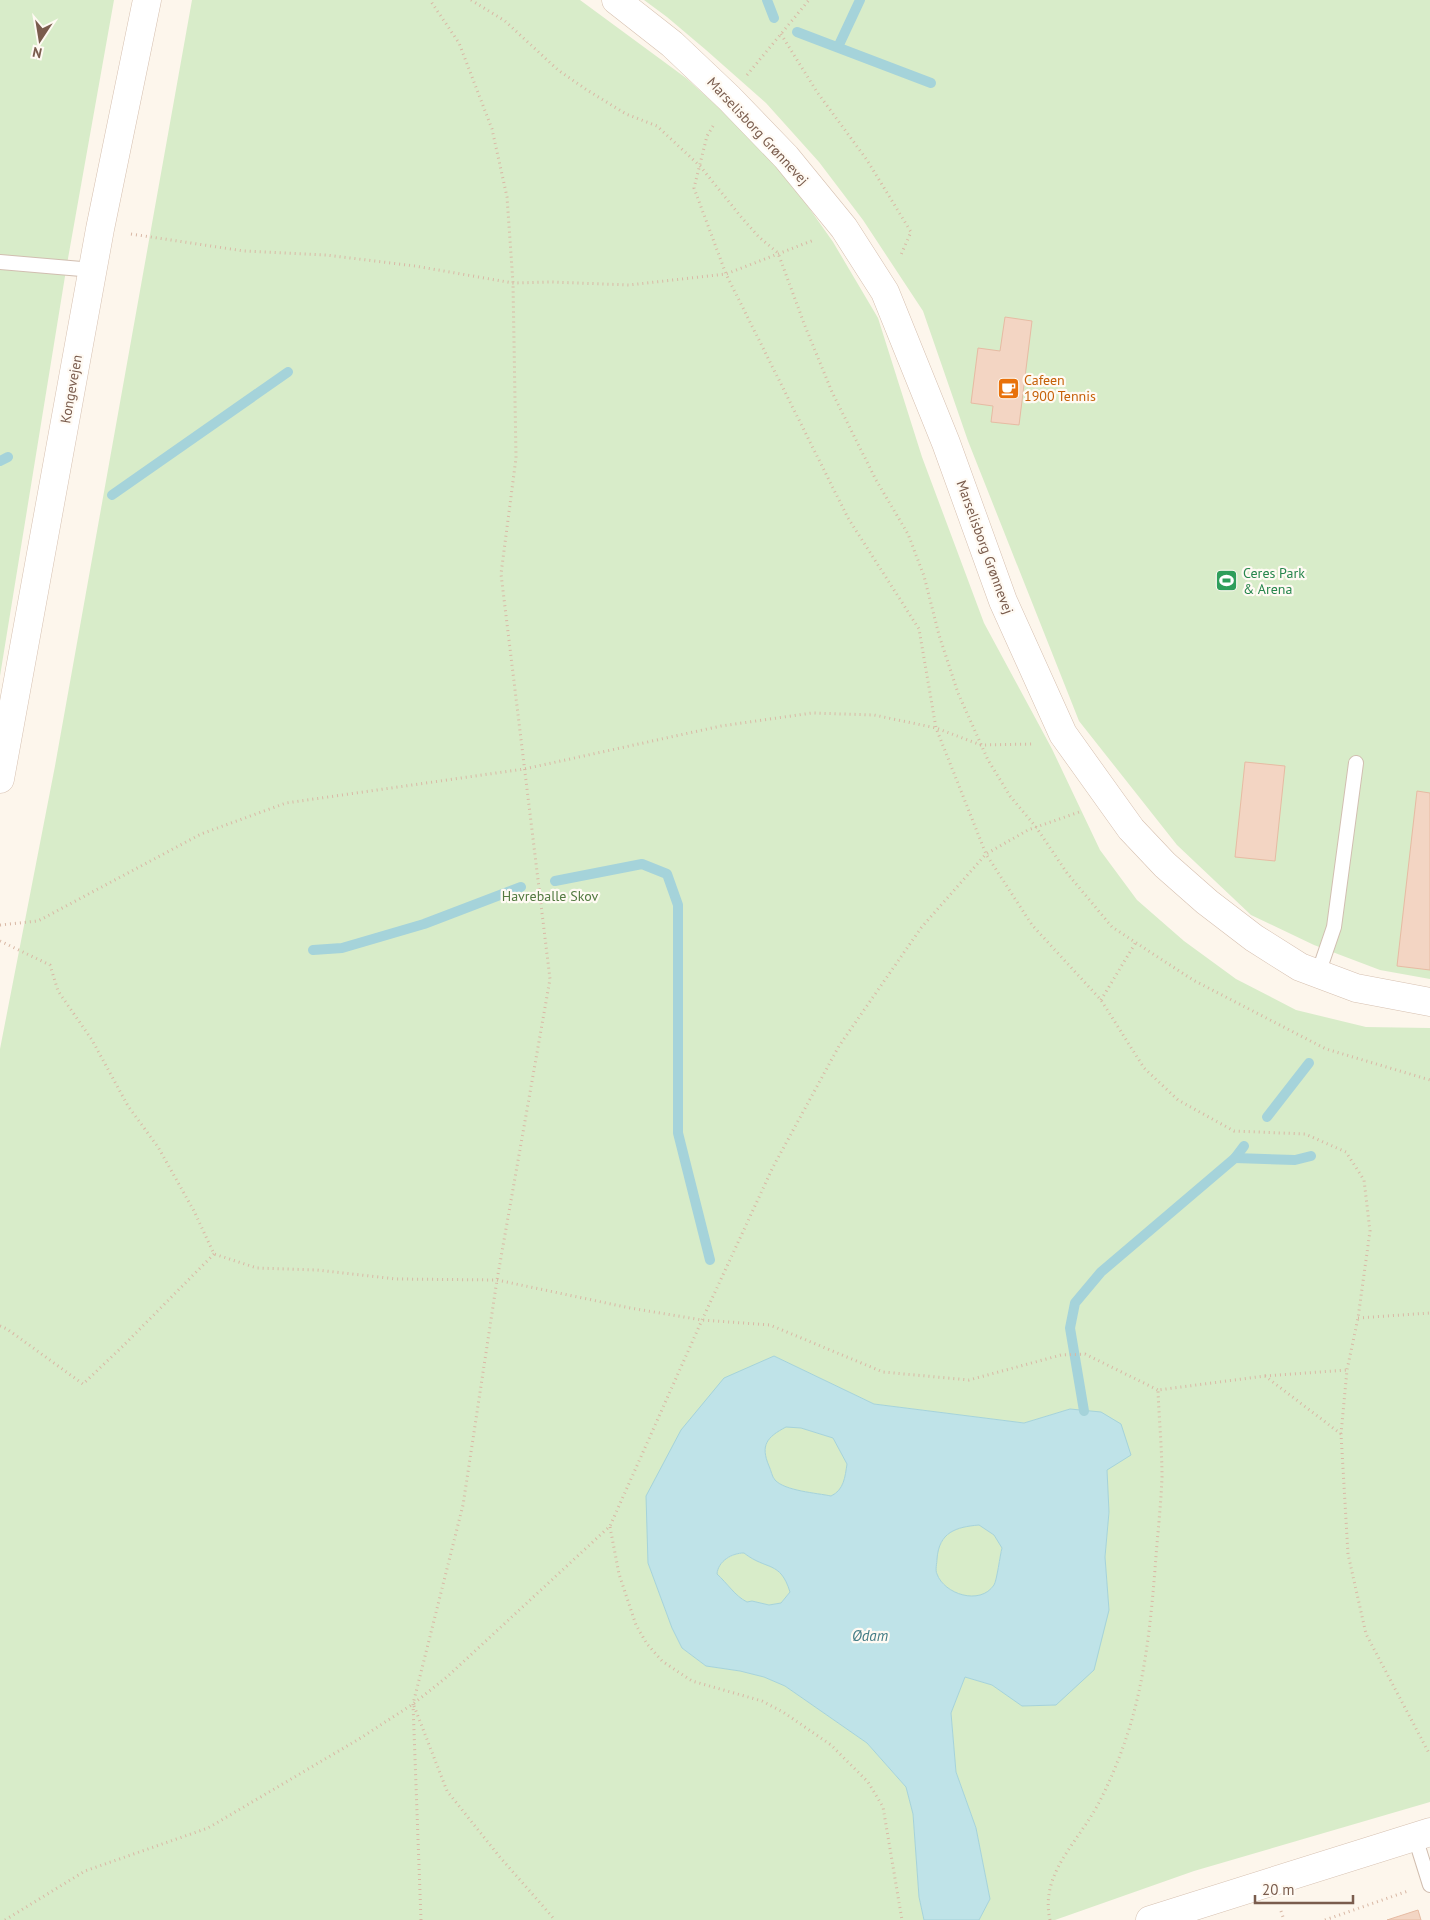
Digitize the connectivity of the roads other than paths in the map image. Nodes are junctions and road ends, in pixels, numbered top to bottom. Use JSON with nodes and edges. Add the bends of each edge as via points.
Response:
{"nodes":[{"id":1,"x":147,"y":0,"type":"edge"},
{"id":2,"x":616,"y":0,"type":"edge"},
{"id":3,"x":0,"y":262,"type":"edge"},
{"id":4,"x":93,"y":270,"type":"junction"},
{"id":5,"x":1356,"y":763,"type":"dead end"},
{"id":6,"x":0,"y":779,"type":"edge"},
{"id":7,"x":1318,"y":974,"type":"junction"},
{"id":8,"x":1430,"y":1002,"type":"edge"},
{"id":9,"x":1423,"y":1834,"type":"edge"},
{"id":10,"x":1430,"y":1885,"type":"edge"},
{"id":11,"x":1150,"y":1920,"type":"edge"}],
"edges":[{"from":1,"to":4,"type":"street","name":"Kongevejen"},
{"from":2,"to":7,"type":"street","name":"Marselisborg Grønnevej","via":[[672,44],[786,157],[844,228],[885,292],[946,443],[1003,601],[1067,743],[1131,829],[1165,865],[1254,938],[1300,967]]},
{"from":3,"to":4,"type":"lane"},
{"from":4,"to":6,"type":"street","name":"Kongevejen"},
{"from":5,"to":7,"type":"lane","via":[[1334,927]]},
{"from":7,"to":8,"type":"street","name":"Marselisborg Grønnevej","via":[[1356,988]]},
{"from":9,"to":10,"type":"lane"},
{"from":9,"to":11,"type":"street"}]}
